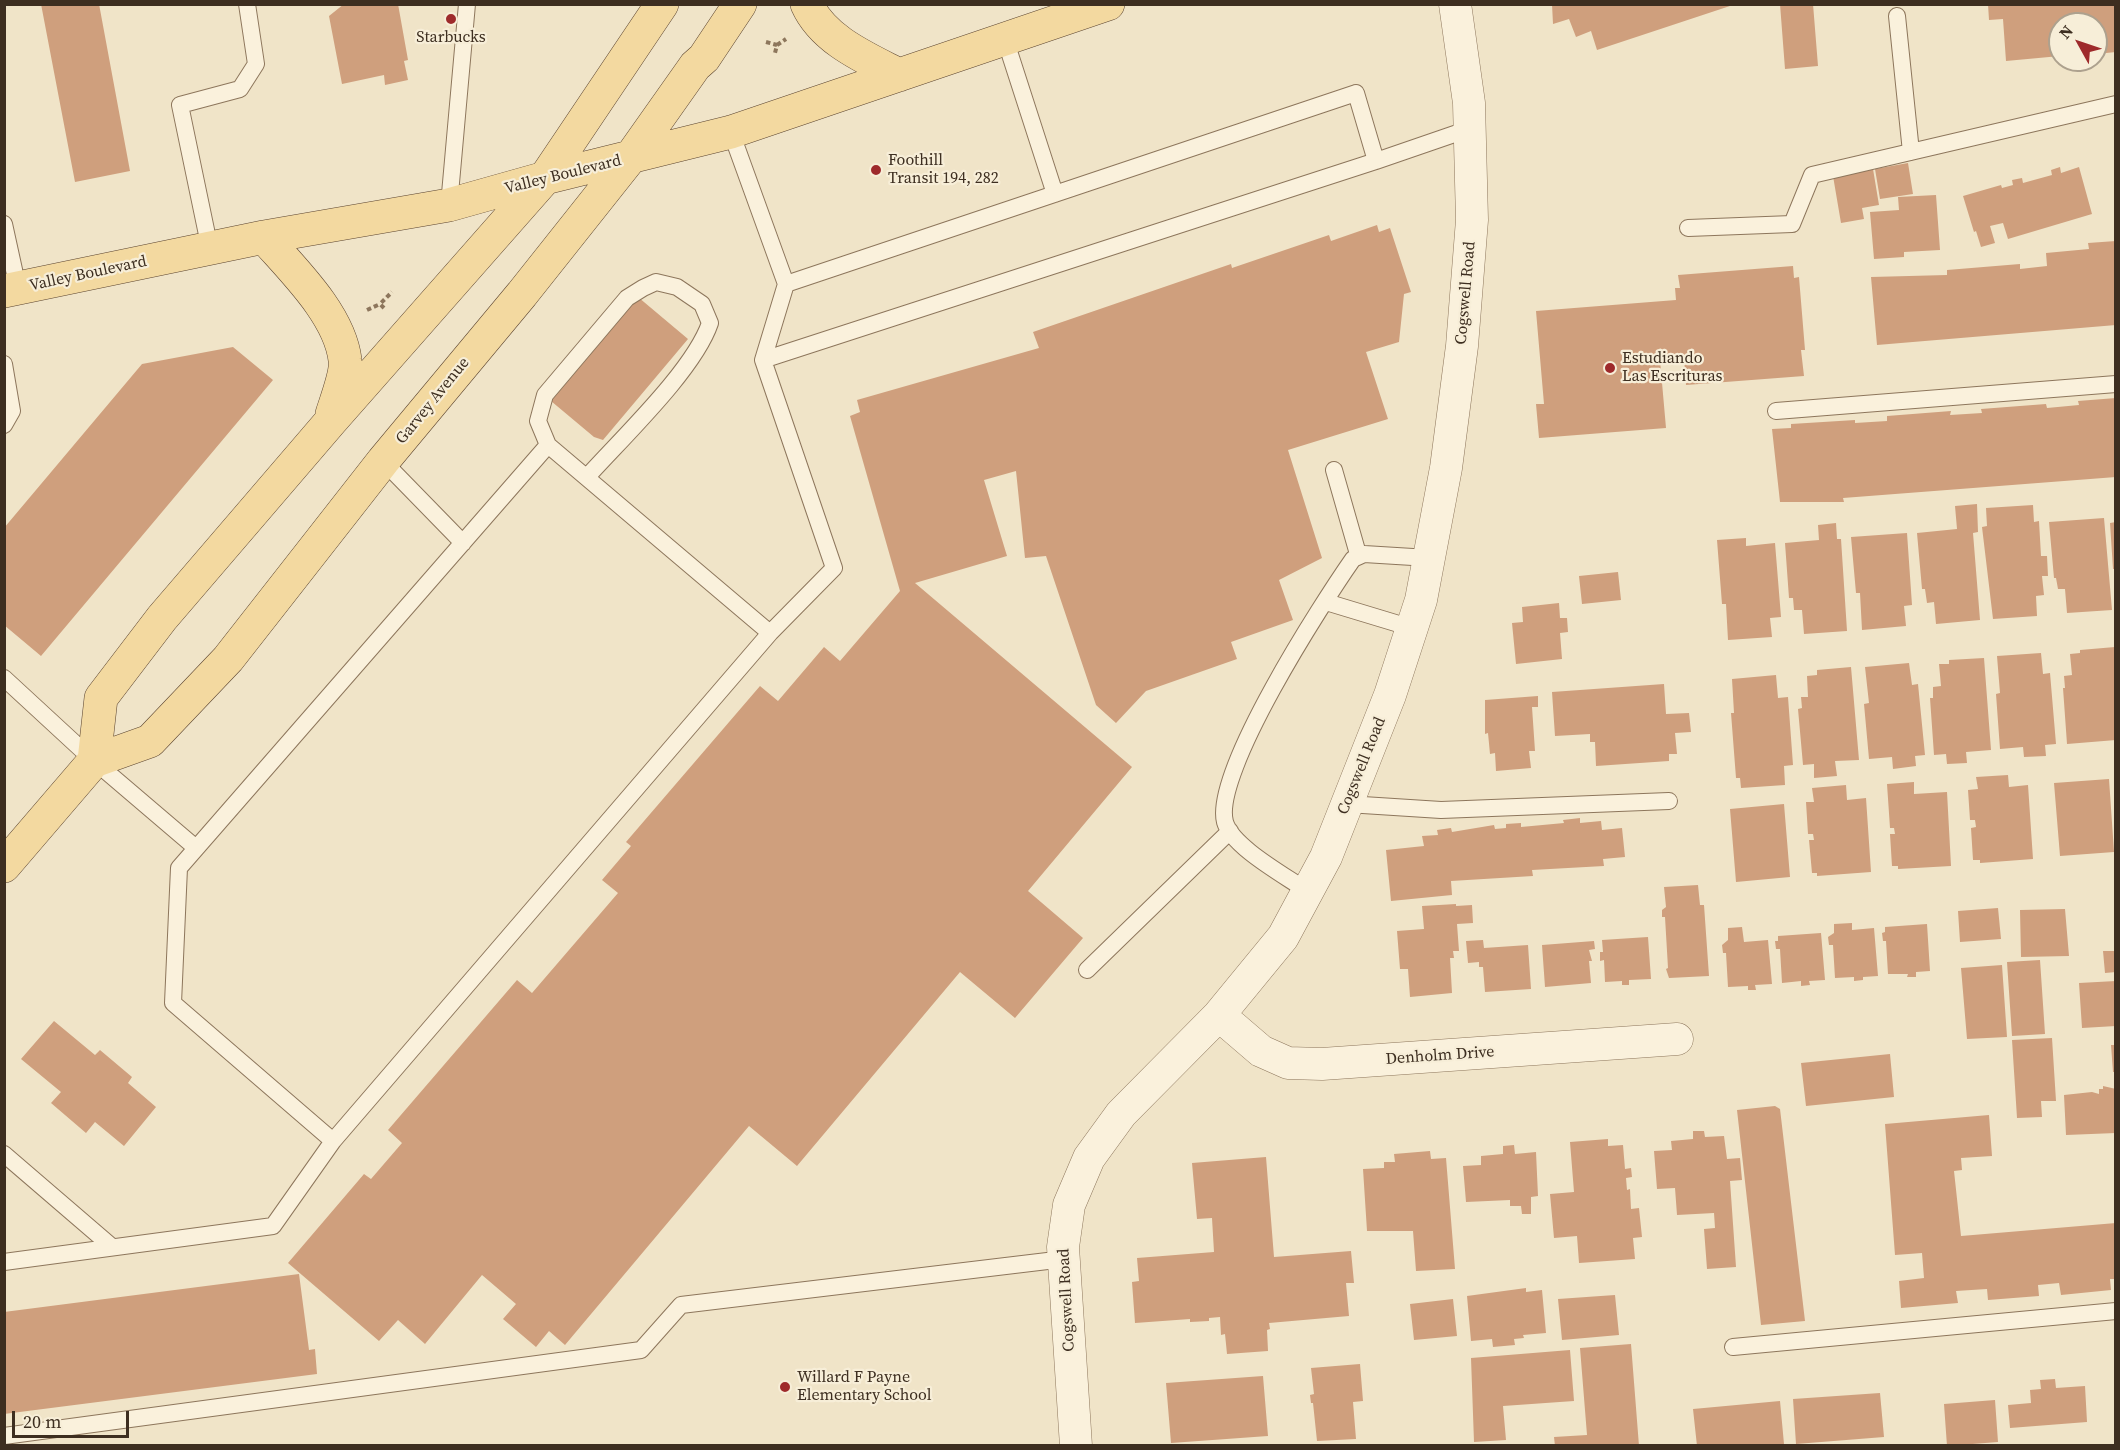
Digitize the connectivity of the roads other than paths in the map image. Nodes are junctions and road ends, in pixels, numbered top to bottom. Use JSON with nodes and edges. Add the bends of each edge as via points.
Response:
{"nodes":[{"id":1,"x":247,"y":4,"type":"edge"},
{"id":2,"x":467,"y":4,"type":"edge"},
{"id":3,"x":662,"y":4,"type":"edge"},
{"id":4,"x":740,"y":4,"type":"edge"},
{"id":5,"x":807,"y":4,"type":"edge"},
{"id":6,"x":1108,"y":4,"type":"edge"},
{"id":7,"x":1455,"y":4,"type":"edge"},
{"id":8,"x":1898,"y":16,"type":"dead end"},
{"id":9,"x":1005,"y":39,"type":"junction"},
{"id":10,"x":899,"y":75,"type":"junction"},
{"id":11,"x":2115,"y":104,"type":"edge"},
{"id":12,"x":1469,"y":129,"type":"junction"},
{"id":13,"x":731,"y":132,"type":"junction"},
{"id":14,"x":1911,"y":152,"type":"junction"},
{"id":15,"x":630,"y":158,"type":"junction"},
{"id":16,"x":1376,"y":161,"type":"junction"},
{"id":17,"x":545,"y":178,"type":"junction"},
{"id":18,"x":1055,"y":194,"type":"junction"},
{"id":19,"x":449,"y":205,"type":"junction"},
{"id":20,"x":4,"y":224,"type":"edge"},
{"id":21,"x":1688,"y":228,"type":"dead end"},
{"id":22,"x":264,"y":237,"type":"junction"},
{"id":23,"x":210,"y":249,"type":"junction"},
{"id":24,"x":786,"y":284,"type":"junction"},
{"id":25,"x":11,"y":290,"type":"edge"},
{"id":26,"x":763,"y":360,"type":"junction"},
{"id":27,"x":4,"y":364,"type":"edge"},
{"id":28,"x":2115,"y":384,"type":"edge"},
{"id":29,"x":1776,"y":411,"type":"dead end"},
{"id":30,"x":331,"y":421,"type":"junction"},
{"id":31,"x":4,"y":425,"type":"edge"},
{"id":32,"x":549,"y":445,"type":"junction"},
{"id":33,"x":383,"y":461,"type":"junction"},
{"id":34,"x":1334,"y":470,"type":"dead end"},
{"id":35,"x":587,"y":477,"type":"junction"},
{"id":36,"x":463,"y":543,"type":"junction"},
{"id":37,"x":1358,"y":554,"type":"junction"},
{"id":38,"x":1429,"y":558,"type":"junction"},
{"id":39,"x":1326,"y":602,"type":"junction"},
{"id":40,"x":1412,"y":628,"type":"junction"},
{"id":41,"x":770,"y":633,"type":"junction"},
{"id":42,"x":4,"y":678,"type":"edge"},
{"id":43,"x":94,"y":761,"type":"junction"},
{"id":44,"x":1669,"y":801,"type":"dead end"},
{"id":45,"x":1347,"y":804,"type":"junction"},
{"id":46,"x":1230,"y":831,"type":"junction"},
{"id":47,"x":196,"y":848,"type":"junction"},
{"id":48,"x":4,"y":866,"type":"edge"},
{"id":49,"x":1307,"y":891,"type":"junction"},
{"id":50,"x":1087,"y":970,"type":"dead end"},
{"id":51,"x":1219,"y":1015,"type":"junction"},
{"id":52,"x":1677,"y":1039,"type":"dead end"},
{"id":53,"x":333,"y":1141,"type":"junction"},
{"id":54,"x":4,"y":1154,"type":"edge"},
{"id":55,"x":111,"y":1246,"type":"junction"},
{"id":56,"x":1064,"y":1259,"type":"junction"},
{"id":57,"x":4,"y":1262,"type":"edge"},
{"id":58,"x":2115,"y":1311,"type":"edge"},
{"id":59,"x":1733,"y":1347,"type":"dead end"},
{"id":60,"x":4,"y":1436,"type":"edge"},
{"id":61,"x":1076,"y":1446,"type":"edge"}],
"edges":[{"from":1,"to":23,"type":"lane","via":[[256,64],[240,88],[180,105]]},
{"from":2,"to":19,"type":"lane"},
{"from":3,"to":17,"type":"main road"},
{"from":4,"to":15,"type":"main road","name":"Garvey Avenue"},
{"from":5,"to":10,"type":"main road","via":[[813,18],[849,49]]},
{"from":6,"to":9,"type":"main road","name":"Valley Boulevard"},
{"from":7,"to":12,"type":"street","name":"Cogswell Road"},
{"from":8,"to":14,"type":"lane"},
{"from":9,"to":10,"type":"main road","name":"Valley Boulevard"},
{"from":9,"to":18,"type":"lane"},
{"from":10,"to":13,"type":"main road","name":"Valley Boulevard"},
{"from":11,"to":14,"type":"lane"},
{"from":12,"to":16,"type":"lane"},
{"from":12,"to":38,"type":"street","name":"Cogswell Road","via":[[1472,220],[1462,346]]},
{"from":13,"to":15,"type":"main road","name":"Valley Boulevard"},
{"from":13,"to":24,"type":"lane"},
{"from":14,"to":21,"type":"lane","via":[[1812,175],[1792,225]]},
{"from":15,"to":17,"type":"main road","name":"Valley Boulevard"},
{"from":15,"to":33,"type":"main road","name":"Garvey Avenue"},
{"from":16,"to":18,"type":"lane","via":[[1356,93]]},
{"from":16,"to":26,"type":"lane"},
{"from":17,"to":19,"type":"main road","name":"Valley Boulevard"},
{"from":17,"to":30,"type":"main road"},
{"from":18,"to":24,"type":"lane"},
{"from":19,"to":22,"type":"main road","name":"Valley Boulevard"},
{"from":20,"to":25,"type":"lane"},
{"from":22,"to":23,"type":"main road","name":"Valley Boulevard"},
{"from":22,"to":30,"type":"main road","via":[[309,288],[334,326],[346,361]]},
{"from":23,"to":25,"type":"main road","name":"Valley Boulevard"},
{"from":24,"to":26,"type":"lane"},
{"from":26,"to":41,"type":"lane","via":[[834,568]]},
{"from":27,"to":31,"type":"lane","via":[[12,411]]},
{"from":28,"to":29,"type":"lane"},
{"from":30,"to":43,"type":"main road","via":[[162,618],[101,698]]},
{"from":32,"to":35,"type":"lane"},
{"from":32,"to":35,"type":"lane","via":[[538,421],[545,395],[627,297],[656,282],[677,287],[702,304],[710,323],[704,340],[667,388]]},
{"from":32,"to":36,"type":"lane"},
{"from":33,"to":36,"type":"lane"},
{"from":33,"to":43,"type":"main road","name":"Garvey Avenue","via":[[228,659],[150,741]]},
{"from":34,"to":37,"type":"lane"},
{"from":35,"to":41,"type":"lane"},
{"from":36,"to":47,"type":"lane"},
{"from":37,"to":38,"type":"lane"},
{"from":37,"to":39,"type":"lane"},
{"from":38,"to":40,"type":"street","name":"Cogswell Road"},
{"from":39,"to":40,"type":"lane"},
{"from":39,"to":46,"type":"lane","via":[[1249,733],[1225,801],[1225,822]]},
{"from":40,"to":45,"type":"street","name":"Cogswell Road"},
{"from":41,"to":53,"type":"lane"},
{"from":42,"to":43,"type":"lane"},
{"from":43,"to":47,"type":"lane"},
{"from":43,"to":48,"type":"main road","name":"Garvey Avenue"},
{"from":44,"to":45,"type":"lane","via":[[1441,810]]},
{"from":45,"to":49,"type":"street","name":"Cogswell Road","via":[[1326,857]]},
{"from":46,"to":49,"type":"lane","via":[[1234,839]]},
{"from":46,"to":50,"type":"lane"},
{"from":47,"to":53,"type":"lane","via":[[179,868],[173,1003]]},
{"from":49,"to":51,"type":"street","name":"Cogswell Road","via":[[1283,937]]},
{"from":51,"to":52,"type":"street","name":"Denholm Drive","via":[[1262,1051],[1288,1063],[1322,1064]]},
{"from":51,"to":56,"type":"street","name":"Cogswell Road","via":[[1121,1114],[1089,1158],[1069,1205]]},
{"from":53,"to":55,"type":"lane","via":[[273,1226]]},
{"from":54,"to":55,"type":"lane"},
{"from":55,"to":57,"type":"lane"},
{"from":56,"to":60,"type":"lane","via":[[681,1305],[641,1350]]},
{"from":56,"to":61,"type":"street","name":"Cogswell Road"},
{"from":58,"to":59,"type":"lane"}]}
